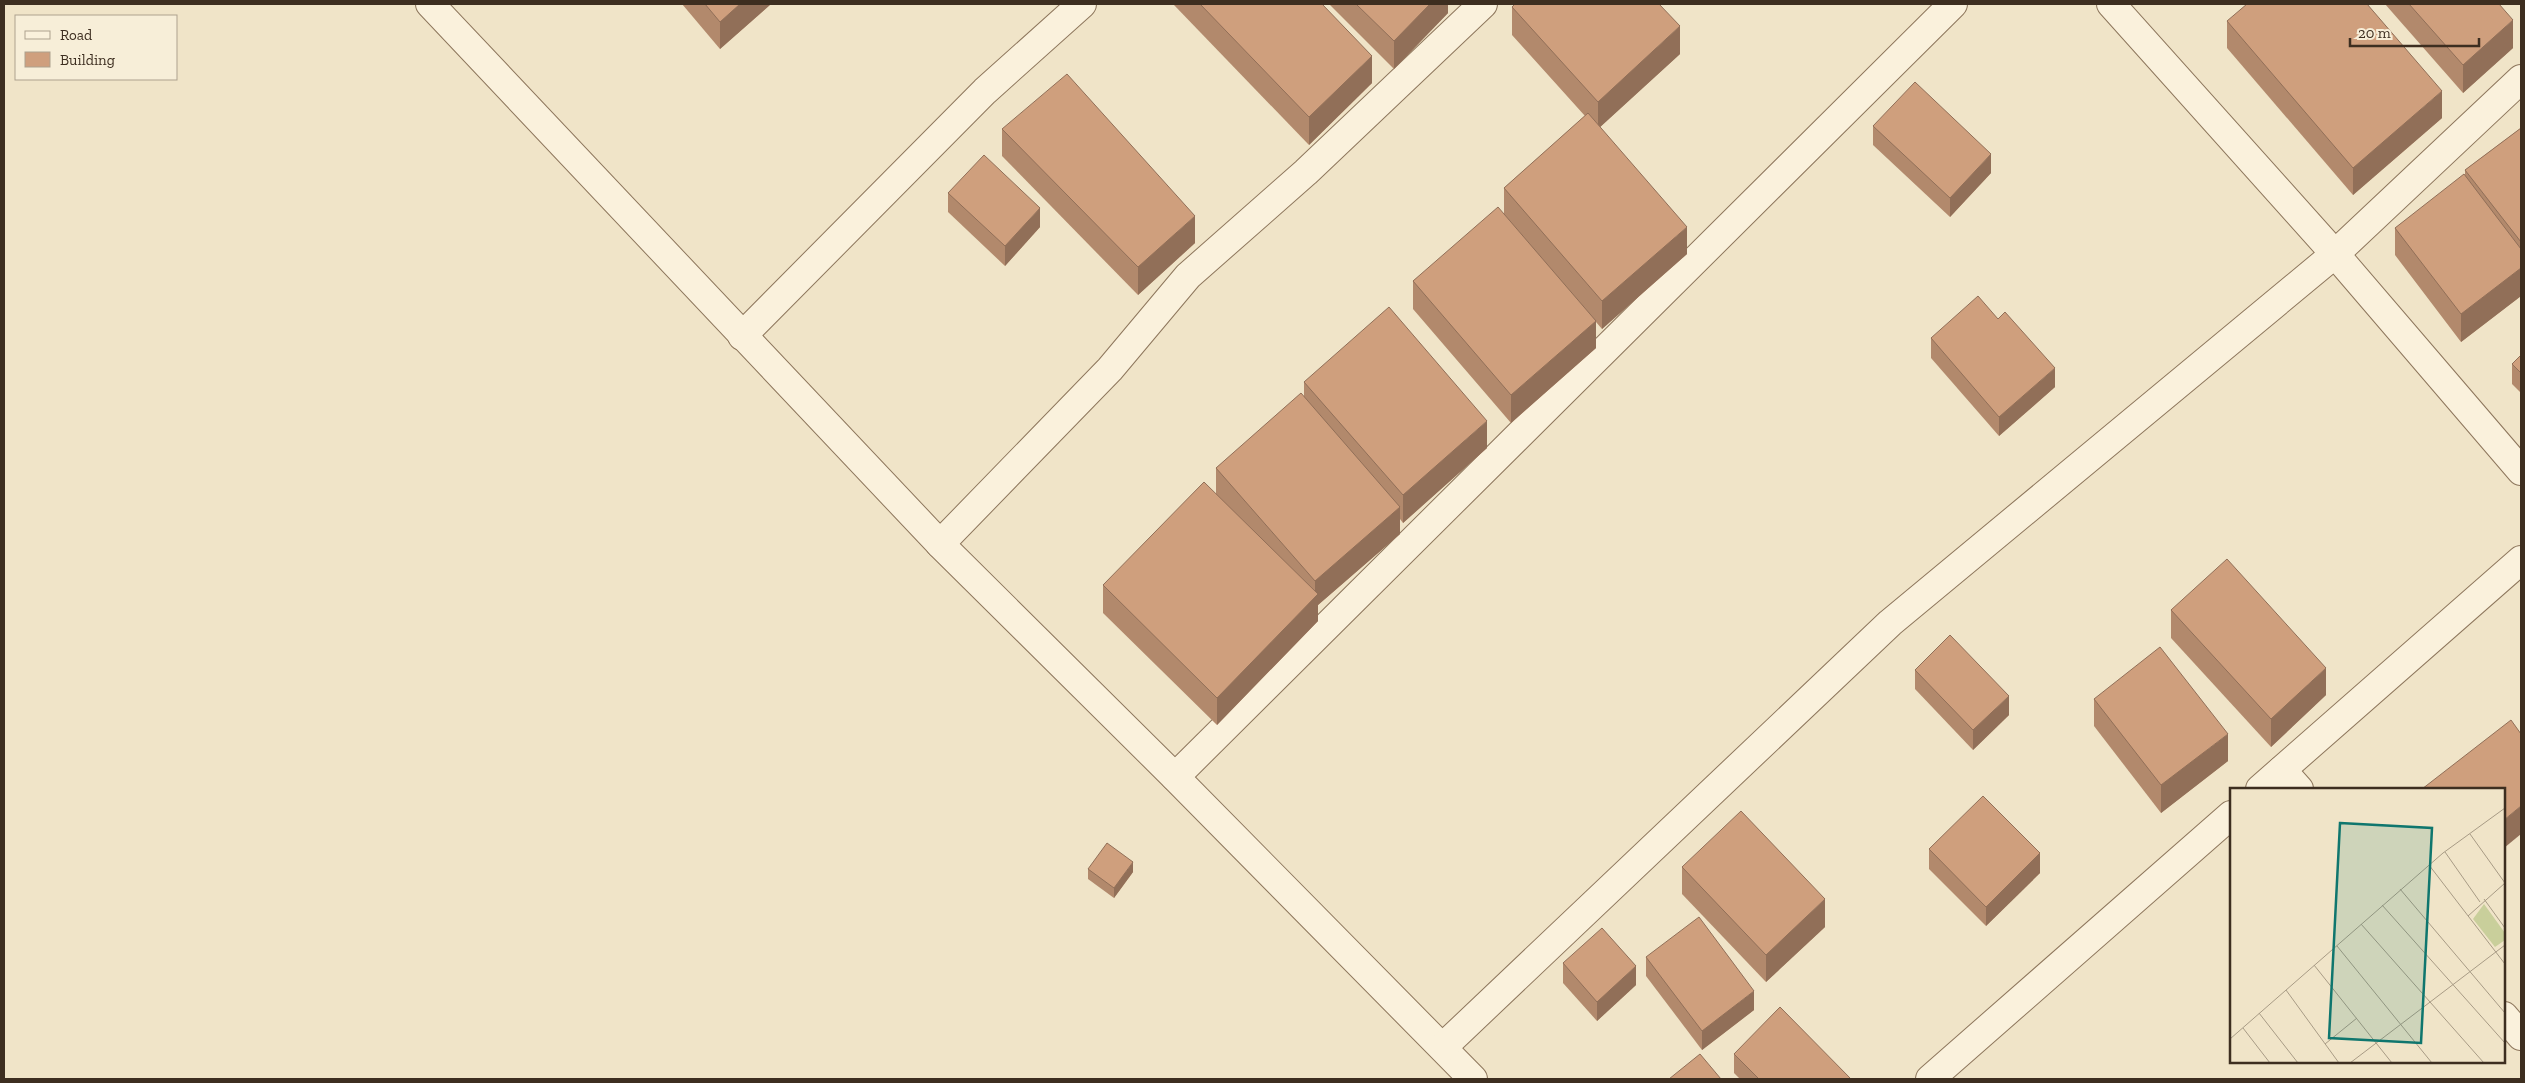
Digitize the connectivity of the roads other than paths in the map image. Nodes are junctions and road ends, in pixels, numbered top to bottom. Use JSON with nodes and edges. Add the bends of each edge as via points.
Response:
{"nodes":[{"id":1,"x":1082,"y":4,"type":"edge"},
{"id":2,"x":1483,"y":4,"type":"edge"},
{"id":3,"x":1953,"y":4,"type":"edge"},
{"id":4,"x":2111,"y":4,"type":"edge"},
{"id":5,"x":445,"y":8,"type":"edge"},
{"id":6,"x":2521,"y":79,"type":"edge"},
{"id":7,"x":2335,"y":254,"type":"junction"},
{"id":8,"x":742,"y":336,"type":"junction"},
{"id":9,"x":2521,"y":471,"type":"edge"},
{"id":10,"x":940,"y":544,"type":"junction"},
{"id":11,"x":2521,"y":560,"type":"edge"},
{"id":12,"x":1175,"y":777,"type":"junction"},
{"id":13,"x":2291,"y":780,"type":"edge"},
{"id":14,"x":2263,"y":788,"type":"edge"},
{"id":15,"x":2230,"y":816,"type":"edge"},
{"id":16,"x":2505,"y":1017,"type":"edge"},
{"id":17,"x":2521,"y":1036,"type":"edge"},
{"id":18,"x":1443,"y":1047,"type":"junction"},
{"id":19,"x":1473,"y":1079,"type":"edge"},
{"id":20,"x":1930,"y":1079,"type":"edge"}],
"edges":[{"from":1,"to":8,"type":"street","via":[[985,91]]},
{"from":2,"to":10,"type":"street","via":[[1306,172],[1188,276],[1110,369]]},
{"from":3,"to":12,"type":"street"},
{"from":4,"to":7,"type":"street"},
{"from":5,"to":8,"type":"street"},
{"from":6,"to":7,"type":"street"},
{"from":7,"to":9,"type":"street"},
{"from":7,"to":18,"type":"street","via":[[1890,623]]},
{"from":8,"to":10,"type":"street"},
{"from":10,"to":12,"type":"street"},
{"from":11,"to":13,"type":"street"},
{"from":12,"to":18,"type":"street"},
{"from":13,"to":14,"type":"street"},
{"from":15,"to":20,"type":"street"},
{"from":16,"to":17,"type":"street"},
{"from":18,"to":19,"type":"street"}]}
